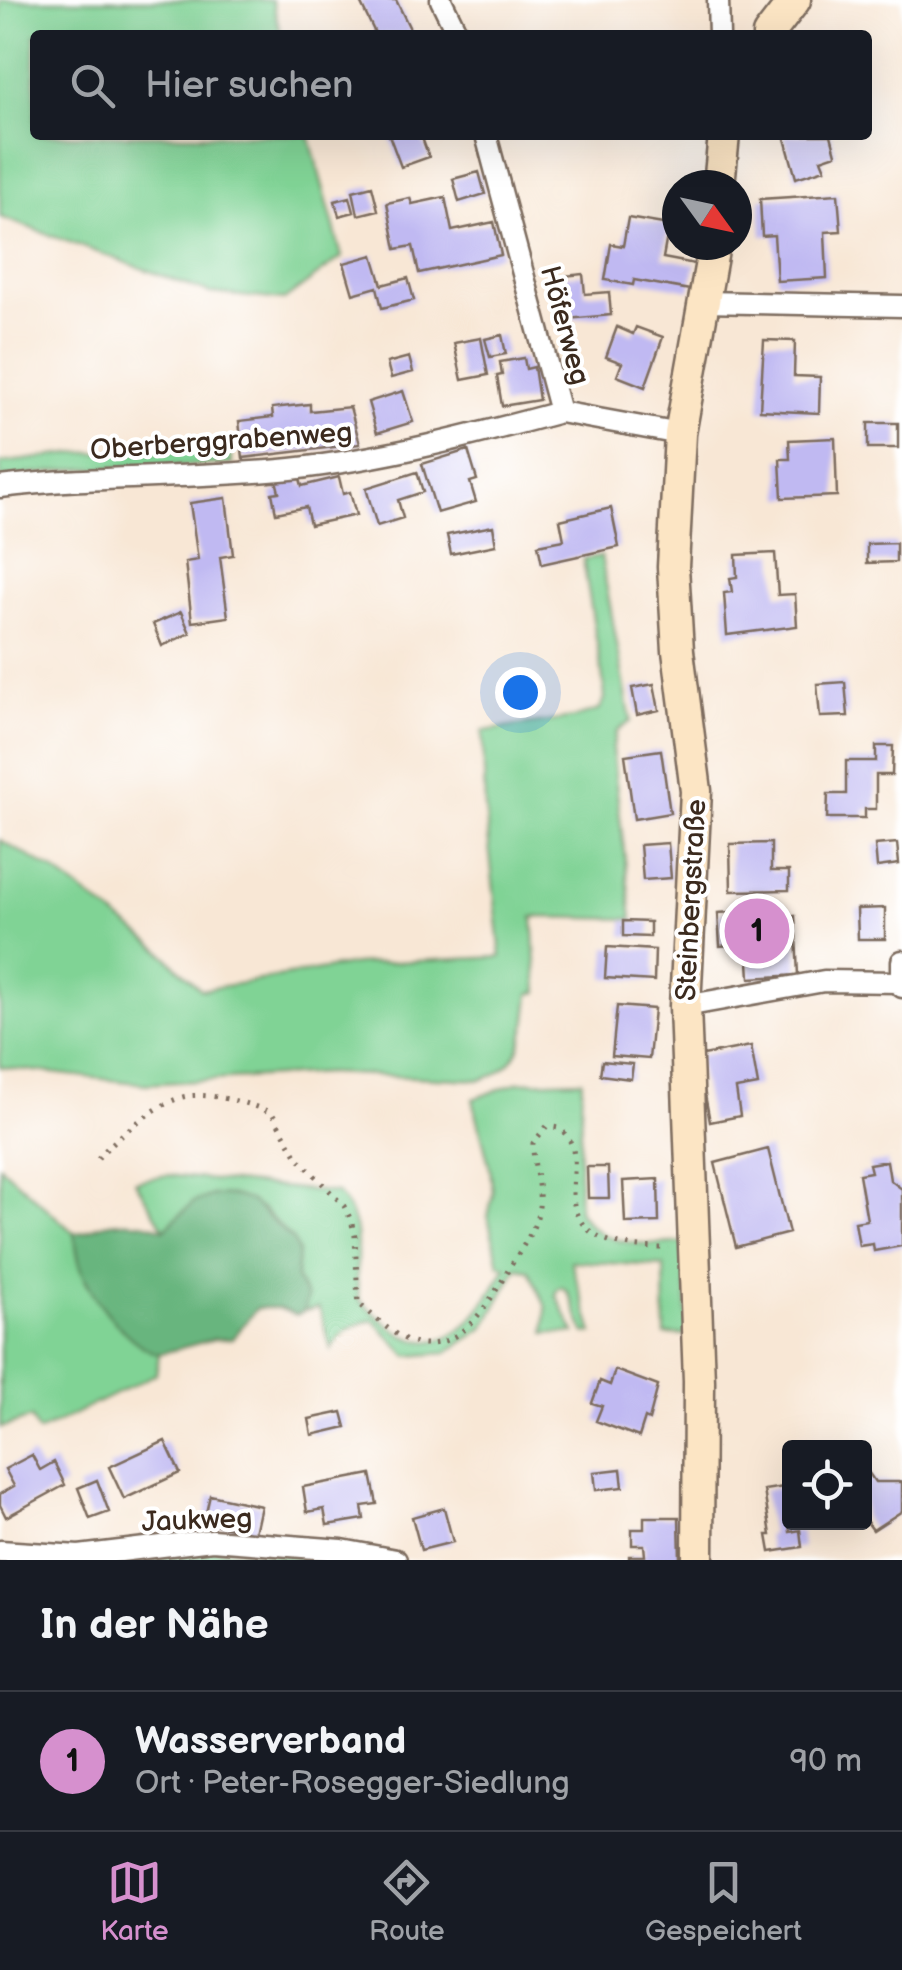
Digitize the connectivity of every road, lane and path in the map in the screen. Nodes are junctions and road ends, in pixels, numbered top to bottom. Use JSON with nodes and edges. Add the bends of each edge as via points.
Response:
{"nodes":[{"id":1,"x":442,"y":0,"type":"edge"},
{"id":2,"x":718,"y":0,"type":"edge"},
{"id":3,"x":795,"y":0,"type":"edge"},
{"id":4,"x":456,"y":30,"type":"edge"},
{"id":5,"x":720,"y":30,"type":"edge"},
{"id":6,"x":772,"y":30,"type":"edge"},
{"id":7,"x":487,"y":140,"type":"edge"},
{"id":8,"x":724,"y":140,"type":"edge"},
{"id":9,"x":721,"y":170,"type":"edge"},
{"id":10,"x":711,"y":260,"type":"edge"},
{"id":11,"x":704,"y":302,"type":"junction"},
{"id":12,"x":902,"y":306,"type":"edge"},
{"id":13,"x":560,"y":412,"type":"junction"},
{"id":14,"x":680,"y":434,"type":"junction"},
{"id":15,"x":0,"y":487,"type":"edge"},
{"id":16,"x":901,"y":976,"type":"edge"},
{"id":17,"x":684,"y":1006,"type":"junction"},
{"id":18,"x":98,"y":1158,"type":"dead end"},
{"id":19,"x":694,"y":1246,"type":"junction"},
{"id":20,"x":0,"y":1551,"type":"edge"},
{"id":21,"x":396,"y":1560,"type":"edge"},
{"id":22,"x":698,"y":1560,"type":"edge"}],
"edges":[{"from":1,"to":4,"type":"street"},
{"from":2,"to":5,"type":"street"},
{"from":3,"to":6,"type":"main road"},
{"from":7,"to":13,"type":"street","name":"Höferweg"},
{"from":8,"to":9,"type":"main road"},
{"from":10,"to":11,"type":"main road","name":"Steinbergstraße"},
{"from":11,"to":12,"type":"street"},
{"from":11,"to":14,"type":"main road","name":"Steinbergstraße"},
{"from":13,"to":14,"type":"street","name":"Höferweg"},
{"from":13,"to":15,"type":"street","name":"Oberberggrabenweg","via":[[443,444],[291,469]]},
{"from":14,"to":17,"type":"main road","name":"Steinbergstraße","via":[[673,583],[696,791]]},
{"from":16,"to":17,"type":"street","via":[[824,980]]},
{"from":17,"to":19,"type":"main road","name":"Steinbergstraße"},
{"from":18,"to":19,"type":"path","via":[[128,1130],[188,1096],[272,1113],[298,1158],[351,1220],[358,1303],[418,1343],[458,1335],[496,1290],[538,1213],[533,1144],[547,1126],[570,1140],[575,1210],[596,1234],[628,1247]]},
{"from":19,"to":22,"type":"main road","name":"Steinbergstraße"},
{"from":20,"to":21,"type":"street","name":"Jaukweg","via":[[79,1556],[212,1540]]}]}
